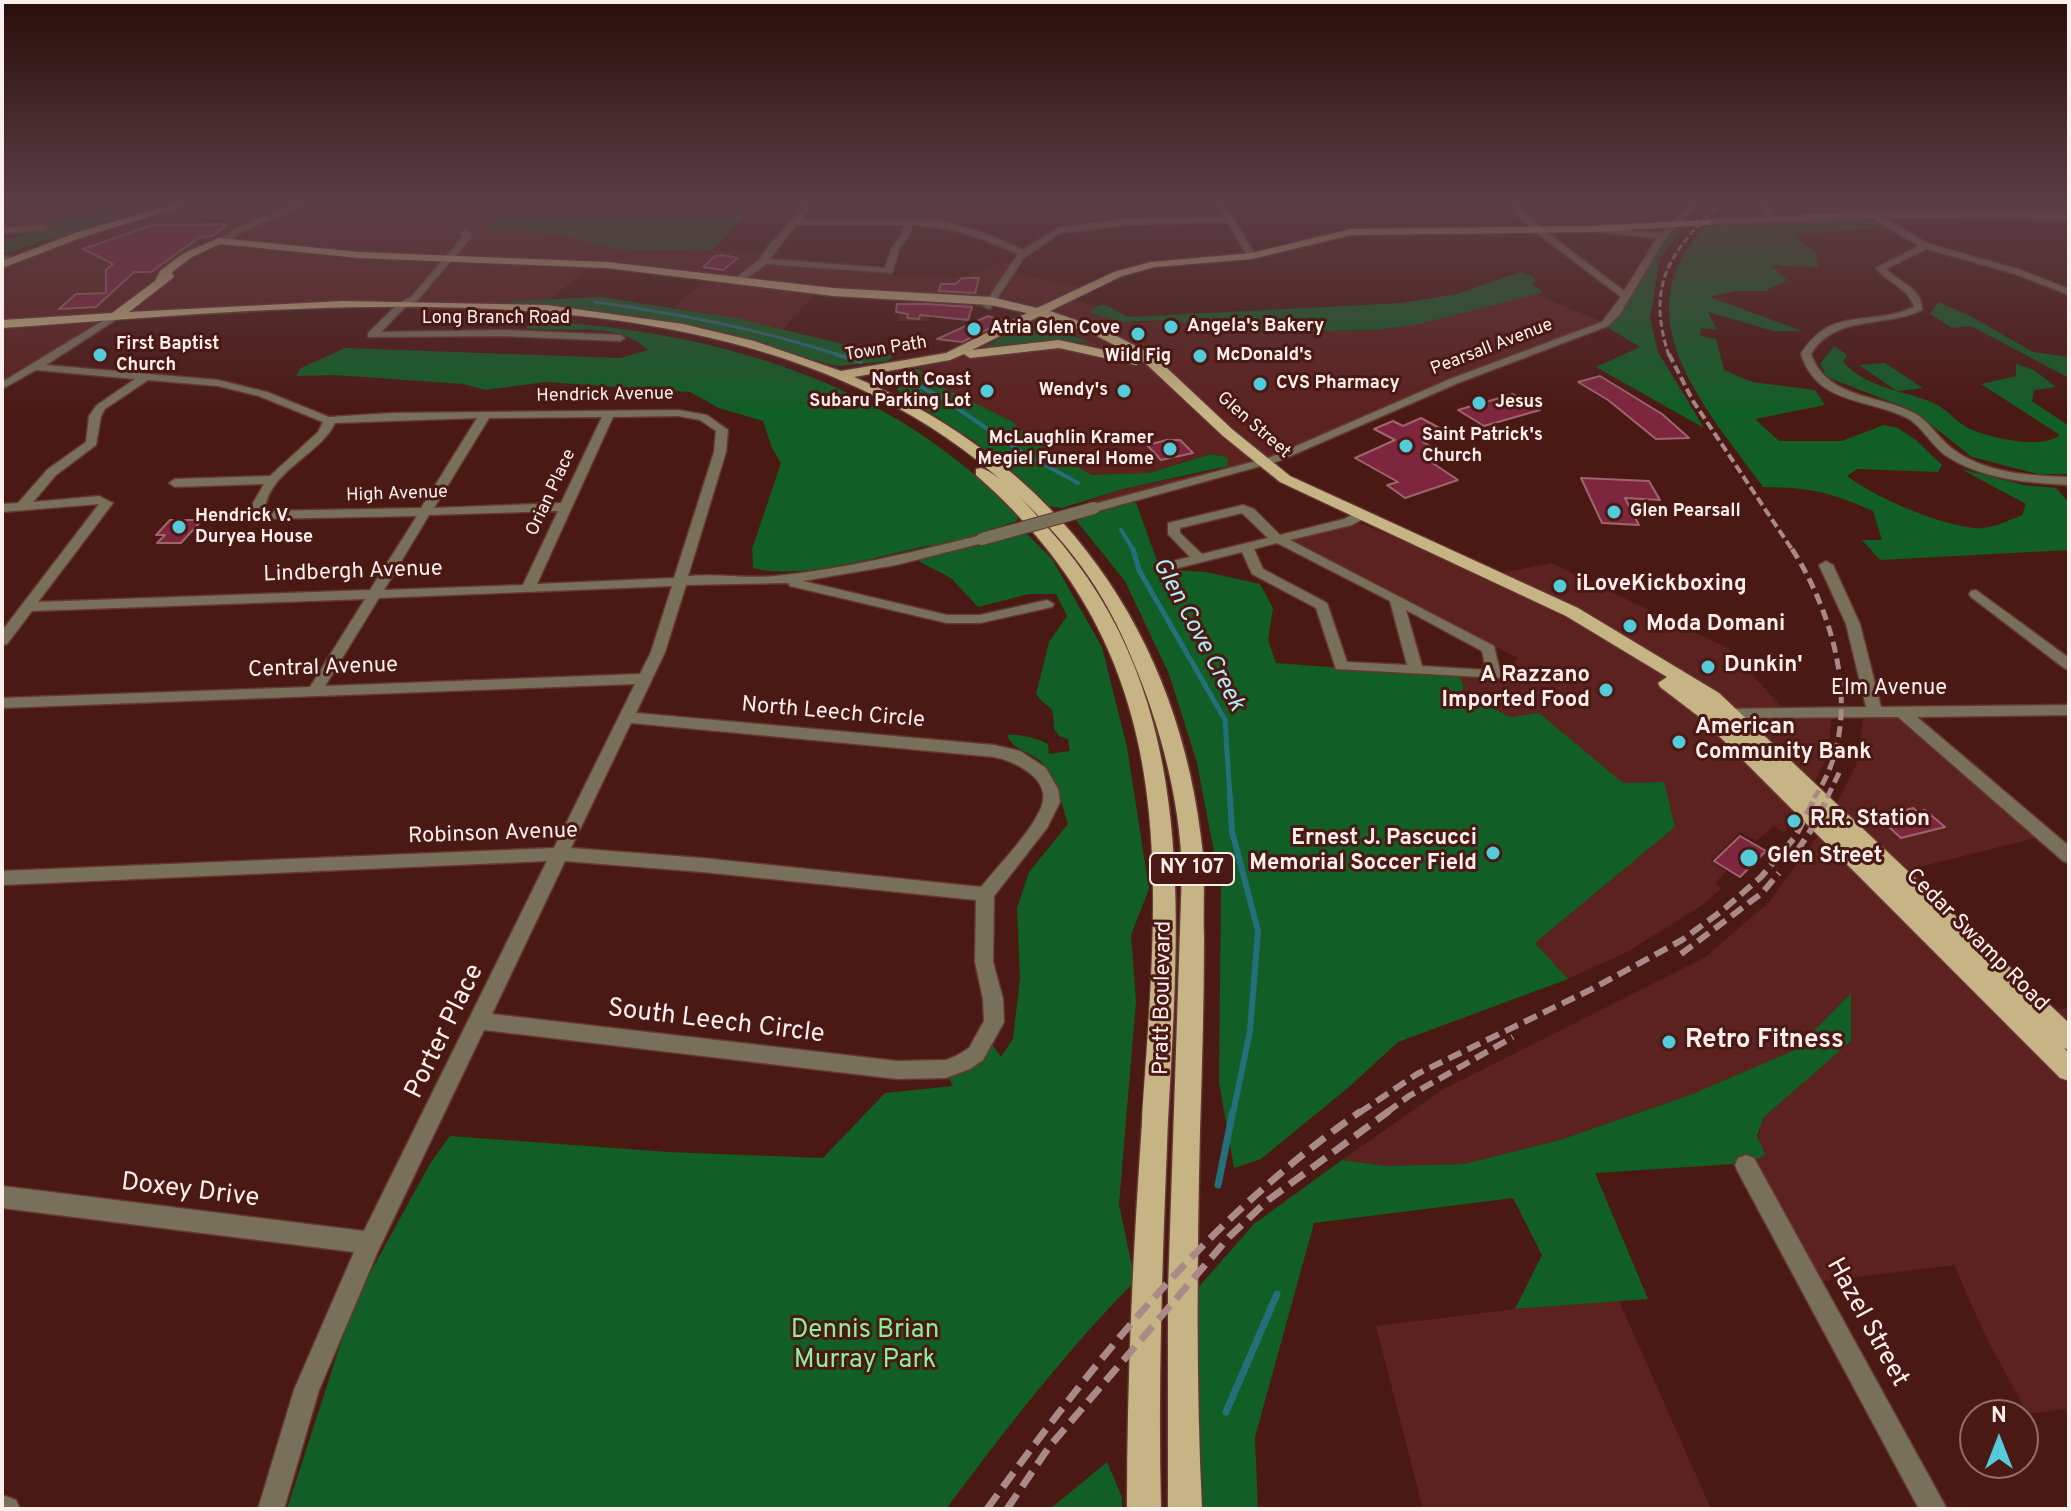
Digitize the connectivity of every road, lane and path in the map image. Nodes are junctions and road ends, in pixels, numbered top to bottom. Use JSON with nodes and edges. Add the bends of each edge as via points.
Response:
{"nodes":[{"id":1,"x":173,"y":272,"type":"edge"},
{"id":2,"x":434,"y":272,"type":"edge"},
{"id":3,"x":660,"y":272,"type":"edge"},
{"id":4,"x":750,"y":272,"type":"edge"},
{"id":5,"x":1012,"y":272,"type":"edge"},
{"id":6,"x":1129,"y":272,"type":"edge"},
{"id":7,"x":1593,"y":272,"type":"edge"},
{"id":8,"x":1641,"y":272,"type":"edge"},
{"id":9,"x":1883,"y":272,"type":"edge"},
{"id":10,"x":2016,"y":272,"type":"edge"},
{"id":11,"x":737,"y":281,"type":"junction"},
{"id":12,"x":2069,"y":292,"type":"edge"},
{"id":13,"x":1625,"y":296,"type":"junction"},
{"id":14,"x":990,"y":304,"type":"junction"},
{"id":15,"x":400,"y":308,"type":"junction"},
{"id":16,"x":1037,"y":314,"type":"junction"},
{"id":17,"x":114,"y":317,"type":"junction"},
{"id":18,"x":2,"y":324,"type":"edge"},
{"id":19,"x":620,"y":338,"type":"dead end"},
{"id":20,"x":1121,"y":347,"type":"junction"},
{"id":21,"x":1088,"y":348,"type":"junction"},
{"id":22,"x":950,"y":356,"type":"junction"},
{"id":23,"x":1136,"y":361,"type":"junction"},
{"id":24,"x":915,"y":364,"type":"junction"},
{"id":25,"x":35,"y":367,"type":"junction"},
{"id":26,"x":145,"y":377,"type":"junction"},
{"id":27,"x":835,"y":377,"type":"junction"},
{"id":28,"x":1166,"y":382,"type":"junction"},
{"id":29,"x":2,"y":386,"type":"edge"},
{"id":30,"x":896,"y":389,"type":"junction"},
{"id":31,"x":609,"y":414,"type":"junction"},
{"id":32,"x":485,"y":415,"type":"junction"},
{"id":33,"x":328,"y":420,"type":"junction"},
{"id":34,"x":1257,"y":465,"type":"junction"},
{"id":35,"x":274,"y":480,"type":"junction"},
{"id":36,"x":2069,"y":481,"type":"edge"},
{"id":37,"x":175,"y":483,"type":"dead end"},
{"id":38,"x":23,"y":505,"type":"junction"},
{"id":39,"x":565,"y":507,"type":"junction"},
{"id":40,"x":2,"y":508,"type":"edge"},
{"id":41,"x":425,"y":512,"type":"junction"},
{"id":42,"x":1353,"y":519,"type":"junction"},
{"id":43,"x":1276,"y":538,"type":"junction"},
{"id":44,"x":1246,"y":546,"type":"junction"},
{"id":45,"x":1199,"y":559,"type":"junction"},
{"id":46,"x":1178,"y":564,"type":"dead end"},
{"id":47,"x":1826,"y":565,"type":"dead end"},
{"id":48,"x":771,"y":581,"type":"junction"},
{"id":49,"x":679,"y":582,"type":"junction"},
{"id":50,"x":528,"y":588,"type":"junction"},
{"id":51,"x":374,"y":594,"type":"junction"},
{"id":52,"x":1976,"y":594,"type":"dead end"},
{"id":53,"x":1396,"y":599,"type":"junction"},
{"id":54,"x":1047,"y":604,"type":"dead end"},
{"id":55,"x":29,"y":607,"type":"junction"},
{"id":56,"x":2,"y":641,"type":"edge"},
{"id":57,"x":2069,"y":665,"type":"edge"},
{"id":58,"x":1416,"y":671,"type":"junction"},
{"id":59,"x":646,"y":679,"type":"junction"},
{"id":60,"x":314,"y":692,"type":"junction"},
{"id":61,"x":2,"y":703,"type":"edge"},
{"id":62,"x":2069,"y":710,"type":"edge"},
{"id":63,"x":1875,"y":713,"type":"junction"},
{"id":64,"x":1903,"y":713,"type":"junction"},
{"id":65,"x":1720,"y":714,"type":"junction"},
{"id":66,"x":628,"y":717,"type":"junction"},
{"id":67,"x":562,"y":854,"type":"junction"},
{"id":68,"x":2069,"y":856,"type":"edge"},
{"id":69,"x":2,"y":878,"type":"edge"},
{"id":70,"x":985,"y":894,"type":"junction"},
{"id":71,"x":480,"y":1021,"type":"junction"},
{"id":72,"x":2069,"y":1039,"type":"edge"},
{"id":73,"x":2069,"y":1069,"type":"edge"},
{"id":74,"x":1746,"y":1165,"type":"dead end"},
{"id":75,"x":2,"y":1197,"type":"edge"},
{"id":76,"x":370,"y":1243,"type":"junction"},
{"id":77,"x":271,"y":1509,"type":"edge"},
{"id":78,"x":1144,"y":1509,"type":"edge"},
{"id":79,"x":1185,"y":1509,"type":"edge"},
{"id":80,"x":1934,"y":1509,"type":"edge"}],
"edges":[{"from":1,"to":17,"type":"main road"},
{"from":2,"to":15,"type":"street","via":[[414,299]]},
{"from":3,"to":11,"type":"main road","name":"Glen Street"},
{"from":4,"to":11,"type":"street"},
{"from":5,"to":14,"type":"street"},
{"from":6,"to":16,"type":"main road","name":"Town Path"},
{"from":7,"to":13,"type":"street"},
{"from":8,"to":13,"type":"street","name":"Pearsall Avenue"},
{"from":9,"to":36,"type":"street","via":[[1914,293],[1919,308],[1831,328],[1810,344],[1807,364],[1841,392],[1910,415],[1963,459],[2010,474]]},
{"from":10,"to":12,"type":"street"},
{"from":11,"to":14,"type":"main road","name":"Glen Street"},
{"from":13,"to":34,"type":"street","name":"Pearsall Avenue","via":[[1605,324],[1446,384]]},
{"from":14,"to":16,"type":"main road","name":"Glen Street"},
{"from":15,"to":17,"type":"main road","name":"Pratt Boulevard","via":[[246,308]]},
{"from":15,"to":19,"type":"street","name":"Long Branch Road","via":[[372,335]]},
{"from":15,"to":27,"type":"main road","name":"Pratt Boulevard","number":"NY 107","via":[[611,323]]},
{"from":16,"to":20,"type":"main road","name":"Glen Street"},
{"from":16,"to":22,"type":"main road","name":"Town Path"},
{"from":17,"to":18,"type":"main road","name":"Pratt Boulevard"},
{"from":17,"to":25,"type":"street"},
{"from":20,"to":21,"type":"main road"},
{"from":20,"to":23,"type":"main road","name":"Glen Street"},
{"from":20,"to":28,"type":"main road","name":"Glen Street","via":[[1148,358]]},
{"from":21,"to":22,"type":"main road","name":"Town Path","via":[[1037,345]]},
{"from":21,"to":23,"type":"main road","name":"Town Path"},
{"from":22,"to":24,"type":"main road","name":"Town Path"},
{"from":23,"to":28,"type":"main road","name":"Glen Street"},
{"from":24,"to":27,"type":"main road","name":"Town Path"},
{"from":24,"to":30,"type":"main road"},
{"from":25,"to":26,"type":"street","name":"Hendrick Avenue"},
{"from":25,"to":29,"type":"street"},
{"from":26,"to":33,"type":"street","name":"Hendrick Avenue","via":[[241,388]]},
{"from":26,"to":38,"type":"street","via":[[101,407],[92,443],[52,472]]},
{"from":27,"to":30,"type":"main road","name":"Pratt Boulevard","number":"NY 107"},
{"from":27,"to":78,"type":"main road","name":"Pratt Boulevard","number":"NY 107","via":[[937,438],[1002,490],[1053,543],[1083,584],[1111,638],[1149,751],[1165,851],[1141,1398]]},
{"from":28,"to":34,"type":"main road","name":"Glen Street"},
{"from":30,"to":79,"type":"main road","name":"Pratt Boulevard","number":"NY 107","via":[[1019,485],[1102,580],[1155,691],[1177,764],[1192,852],[1180,1401]]},
{"from":31,"to":32,"type":"street","name":"Hendrick Avenue"},
{"from":31,"to":39,"type":"street","name":"Orian Place"},
{"from":31,"to":49,"type":"street","name":"Hendrick Avenue","via":[[691,414],[722,430],[720,452]]},
{"from":32,"to":33,"type":"street","name":"Hendrick Avenue"},
{"from":32,"to":41,"type":"street"},
{"from":33,"to":35,"type":"street","name":"High Avenue","via":[[321,438]]},
{"from":34,"to":42,"type":"main road","name":"Glen Street"},
{"from":34,"to":48,"type":"street","bridge":true,"via":[[874,566]]},
{"from":35,"to":37,"type":"street"},
{"from":35,"to":41,"type":"street","name":"High Avenue","via":[[262,492],[259,515]]},
{"from":38,"to":40,"type":"street"},
{"from":38,"to":55,"type":"street","via":[[107,503]]},
{"from":39,"to":41,"type":"street","name":"High Avenue"},
{"from":39,"to":50,"type":"street","name":"Orian Place"},
{"from":41,"to":51,"type":"street"},
{"from":42,"to":43,"type":"street"},
{"from":42,"to":65,"type":"main road","name":"Glen Street","via":[[1472,564],[1572,612],[1672,671]]},
{"from":43,"to":44,"type":"street"},
{"from":43,"to":45,"type":"street","via":[[1243,509],[1173,526],[1174,534]]},
{"from":43,"to":53,"type":"street"},
{"from":44,"to":45,"type":"street"},
{"from":44,"to":58,"type":"street","via":[[1257,571],[1322,606],[1341,666]]},
{"from":45,"to":46,"type":"street"},
{"from":47,"to":63,"type":"street","via":[[1853,624]]},
{"from":48,"to":49,"type":"street"},
{"from":48,"to":54,"type":"street","via":[[947,619],[980,619]]},
{"from":49,"to":50,"type":"street","name":"Lindbergh Avenue"},
{"from":49,"to":59,"type":"street","name":"Porter Place"},
{"from":50,"to":51,"type":"street","name":"Lindbergh Avenue"},
{"from":51,"to":55,"type":"street","name":"Lindbergh Avenue"},
{"from":51,"to":60,"type":"street"},
{"from":52,"to":57,"type":"street"},
{"from":53,"to":58,"type":"street"},
{"from":53,"to":58,"type":"street","via":[[1489,649],[1494,675]]},
{"from":55,"to":56,"type":"street"},
{"from":59,"to":60,"type":"street","name":"Central Avenue"},
{"from":59,"to":66,"type":"street","name":"Porter Place"},
{"from":60,"to":61,"type":"street","name":"Central Avenue"},
{"from":62,"to":64,"type":"street","name":"Elm Avenue"},
{"from":63,"to":64,"type":"street","name":"Elm Avenue"},
{"from":63,"to":65,"type":"street","name":"Elm Avenue"},
{"from":64,"to":68,"type":"street"},
{"from":65,"to":72,"type":"main road","name":"Cedar Swamp Road"},
{"from":65,"to":73,"type":"main road","name":"Cedar Swamp Road"},
{"from":66,"to":67,"type":"street","name":"Porter Place"},
{"from":66,"to":70,"type":"street","name":"North Leech Circle","via":[[978,749],[1030,764],[1046,780],[1052,802],[1041,824]]},
{"from":67,"to":69,"type":"street","name":"Robinson Avenue"},
{"from":67,"to":70,"type":"street","name":"Robinson Avenue"},
{"from":67,"to":71,"type":"street","name":"Porter Place"},
{"from":70,"to":71,"type":"street","name":"South Leech Circle","via":[[984,962],[994,1022],[976,1054],[946,1069],[897,1070]]},
{"from":71,"to":76,"type":"street","name":"Porter Place"},
{"from":74,"to":80,"type":"street","name":"Hazel Street"},
{"from":75,"to":76,"type":"street","name":"Doxey Drive"},
{"from":76,"to":77,"type":"street","name":"Porter Place","via":[[307,1390]]}]}
